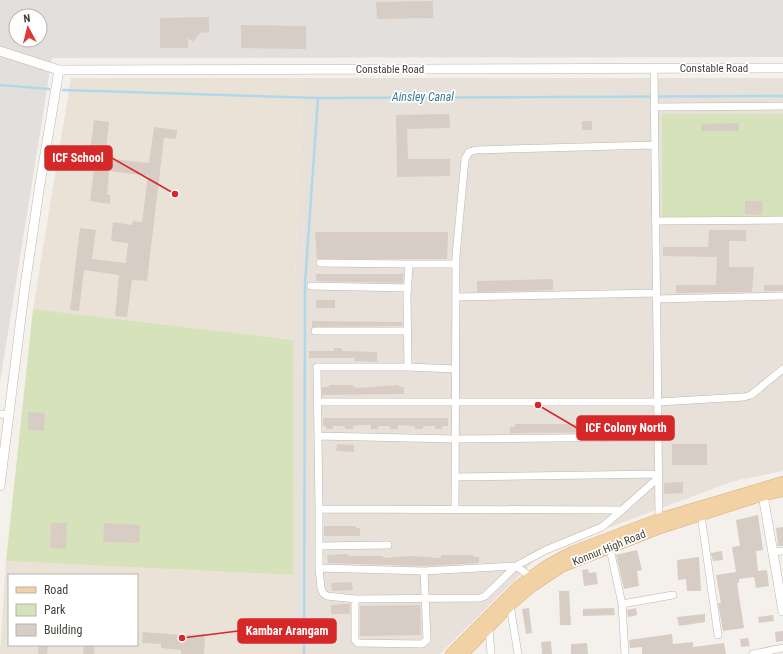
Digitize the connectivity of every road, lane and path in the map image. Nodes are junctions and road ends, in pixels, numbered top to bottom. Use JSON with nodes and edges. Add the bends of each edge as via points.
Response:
{"nodes":[{"id":1,"x":0,"y":51,"type":"edge"},
{"id":2,"x":783,"y":68,"type":"edge"},
{"id":3,"x":654,"y":69,"type":"junction"},
{"id":4,"x":59,"y":70,"type":"junction"},
{"id":5,"x":654,"y":100,"type":"junction"},
{"id":6,"x":783,"y":106,"type":"edge"},
{"id":7,"x":655,"y":145,"type":"junction"},
{"id":8,"x":783,"y":220,"type":"edge"},
{"id":9,"x":655,"y":221,"type":"junction"},
{"id":10,"x":320,"y":262,"type":"dead end"},
{"id":11,"x":409,"y":264,"type":"junction"},
{"id":12,"x":456,"y":264,"type":"junction"},
{"id":13,"x":311,"y":286,"type":"dead end"},
{"id":14,"x":408,"y":288,"type":"junction"},
{"id":15,"x":656,"y":296,"type":"junction"},
{"id":16,"x":783,"y":296,"type":"edge"},
{"id":17,"x":456,"y":297,"type":"junction"},
{"id":18,"x":315,"y":331,"type":"dead end"},
{"id":19,"x":407,"y":331,"type":"junction"},
{"id":20,"x":408,"y":367,"type":"junction"},
{"id":21,"x":455,"y":369,"type":"junction"},
{"id":22,"x":783,"y":369,"type":"edge"},
{"id":23,"x":317,"y":402,"type":"junction"},
{"id":24,"x":455,"y":402,"type":"junction"},
{"id":25,"x":658,"y":402,"type":"junction"},
{"id":26,"x":0,"y":414,"type":"edge"},
{"id":27,"x":10,"y":415,"type":"junction"},
{"id":28,"x":318,"y":436,"type":"junction"},
{"id":29,"x":658,"y":437,"type":"junction"},
{"id":30,"x":455,"y":439,"type":"junction"},
{"id":31,"x":658,"y":476,"type":"junction"},
{"id":32,"x":455,"y":478,"type":"junction"},
{"id":33,"x":783,"y":482,"type":"edge"},
{"id":34,"x":0,"y":486,"type":"edge"},
{"id":35,"x":783,"y":491,"type":"edge"},
{"id":36,"x":763,"y":495,"type":"junction"},
{"id":37,"x":319,"y":509,"type":"junction"},
{"id":38,"x":454,"y":510,"type":"junction"},
{"id":39,"x":622,"y":510,"type":"junction"},
{"id":40,"x":701,"y":515,"type":"junction"},
{"id":41,"x":659,"y":519,"type":"junction"},
{"id":42,"x":388,"y":545,"type":"dead end"},
{"id":43,"x":319,"y":546,"type":"junction"},
{"id":44,"x":610,"y":549,"type":"junction"},
{"id":45,"x":783,"y":551,"type":"edge"},
{"id":46,"x":772,"y":552,"type":"junction"},
{"id":47,"x":516,"y":566,"type":"junction"},
{"id":48,"x":319,"y":568,"type":"junction"},
{"id":49,"x":424,"y":571,"type":"junction"},
{"id":50,"x":531,"y":577,"type":"junction"},
{"id":51,"x":673,"y":595,"type":"dead end"},
{"id":52,"x":425,"y":598,"type":"junction"},
{"id":53,"x":355,"y":599,"type":"junction"},
{"id":54,"x":622,"y":604,"type":"junction"},
{"id":55,"x":510,"y":605,"type":"junction"},
{"id":56,"x":783,"y":611,"type":"edge"},
{"id":57,"x":489,"y":629,"type":"junction"},
{"id":58,"x":718,"y":635,"type":"dead end"},
{"id":59,"x":783,"y":648,"type":"edge"},
{"id":60,"x":451,"y":654,"type":"edge"},
{"id":61,"x":463,"y":654,"type":"edge"},
{"id":62,"x":491,"y":654,"type":"edge"},
{"id":63,"x":518,"y":654,"type":"edge"},
{"id":64,"x":625,"y":654,"type":"edge"},
{"id":65,"x":753,"y":654,"type":"edge"}],
"edges":[{"from":1,"to":4,"type":"street","name":"Constable Road"},
{"from":2,"to":3,"type":"street","name":"Constable Road"},
{"from":3,"to":4,"type":"street","name":"Constable Road"},
{"from":3,"to":5,"type":"street"},
{"from":4,"to":27,"type":"street","via":[[24,294]]},
{"from":5,"to":6,"type":"street"},
{"from":5,"to":7,"type":"street"},
{"from":7,"to":9,"type":"street"},
{"from":7,"to":12,"type":"street","via":[[469,152],[465,159]]},
{"from":8,"to":9,"type":"street"},
{"from":9,"to":15,"type":"street"},
{"from":10,"to":11,"type":"street"},
{"from":11,"to":12,"type":"street"},
{"from":11,"to":14,"type":"street"},
{"from":12,"to":17,"type":"street"},
{"from":13,"to":14,"type":"street"},
{"from":14,"to":19,"type":"street"},
{"from":15,"to":16,"type":"street"},
{"from":15,"to":17,"type":"street"},
{"from":15,"to":25,"type":"street"},
{"from":17,"to":21,"type":"street"},
{"from":18,"to":19,"type":"street"},
{"from":19,"to":20,"type":"street"},
{"from":20,"to":21,"type":"street"},
{"from":20,"to":23,"type":"street","via":[[317,367]]},
{"from":21,"to":24,"type":"street"},
{"from":22,"to":25,"type":"street","via":[[748,396]]},
{"from":23,"to":24,"type":"street"},
{"from":23,"to":28,"type":"street"},
{"from":24,"to":25,"type":"street"},
{"from":24,"to":30,"type":"street"},
{"from":25,"to":29,"type":"street"},
{"from":26,"to":27,"type":"street"},
{"from":27,"to":34,"type":"street"},
{"from":28,"to":30,"type":"street"},
{"from":28,"to":37,"type":"street"},
{"from":29,"to":30,"type":"street"},
{"from":29,"to":31,"type":"street"},
{"from":30,"to":32,"type":"street"},
{"from":31,"to":32,"type":"street"},
{"from":31,"to":39,"type":"street"},
{"from":31,"to":41,"type":"street"},
{"from":32,"to":38,"type":"street"},
{"from":33,"to":41,"type":"main road"},
{"from":35,"to":36,"type":"main road","name":"Konnur High Road"},
{"from":36,"to":40,"type":"main road","name":"Konnur High Road"},
{"from":36,"to":46,"type":"street"},
{"from":37,"to":38,"type":"street"},
{"from":37,"to":43,"type":"street"},
{"from":38,"to":39,"type":"street"},
{"from":39,"to":47,"type":"street","via":[[602,528],[546,550]]},
{"from":40,"to":44,"type":"main road","name":"Konnur High Road","via":[[660,528]]},
{"from":40,"to":58,"type":"street"},
{"from":41,"to":50,"type":"main road","via":[[572,552]]},
{"from":42,"to":43,"type":"street"},
{"from":43,"to":48,"type":"street"},
{"from":44,"to":54,"type":"street"},
{"from":44,"to":55,"type":"main road","name":"Konnur High Road","via":[[561,567]]},
{"from":45,"to":46,"type":"street"},
{"from":46,"to":56,"type":"street"},
{"from":47,"to":49,"type":"street"},
{"from":47,"to":50,"type":"street"},
{"from":47,"to":52,"type":"street","via":[[480,598]]},
{"from":48,"to":49,"type":"street"},
{"from":48,"to":53,"type":"street","via":[[323,593],[327,596]]},
{"from":49,"to":52,"type":"street"},
{"from":50,"to":60,"type":"main road"},
{"from":51,"to":54,"type":"street"},
{"from":52,"to":53,"type":"street"},
{"from":52,"to":53,"type":"street","via":[[426,640],[422,644],[358,643],[354,640]]},
{"from":54,"to":64,"type":"street"},
{"from":55,"to":57,"type":"main road","name":"Konnur High Road"},
{"from":55,"to":63,"type":"street"},
{"from":57,"to":61,"type":"main road","name":"Konnur High Road"},
{"from":57,"to":62,"type":"street"},
{"from":59,"to":65,"type":"street"}]}
